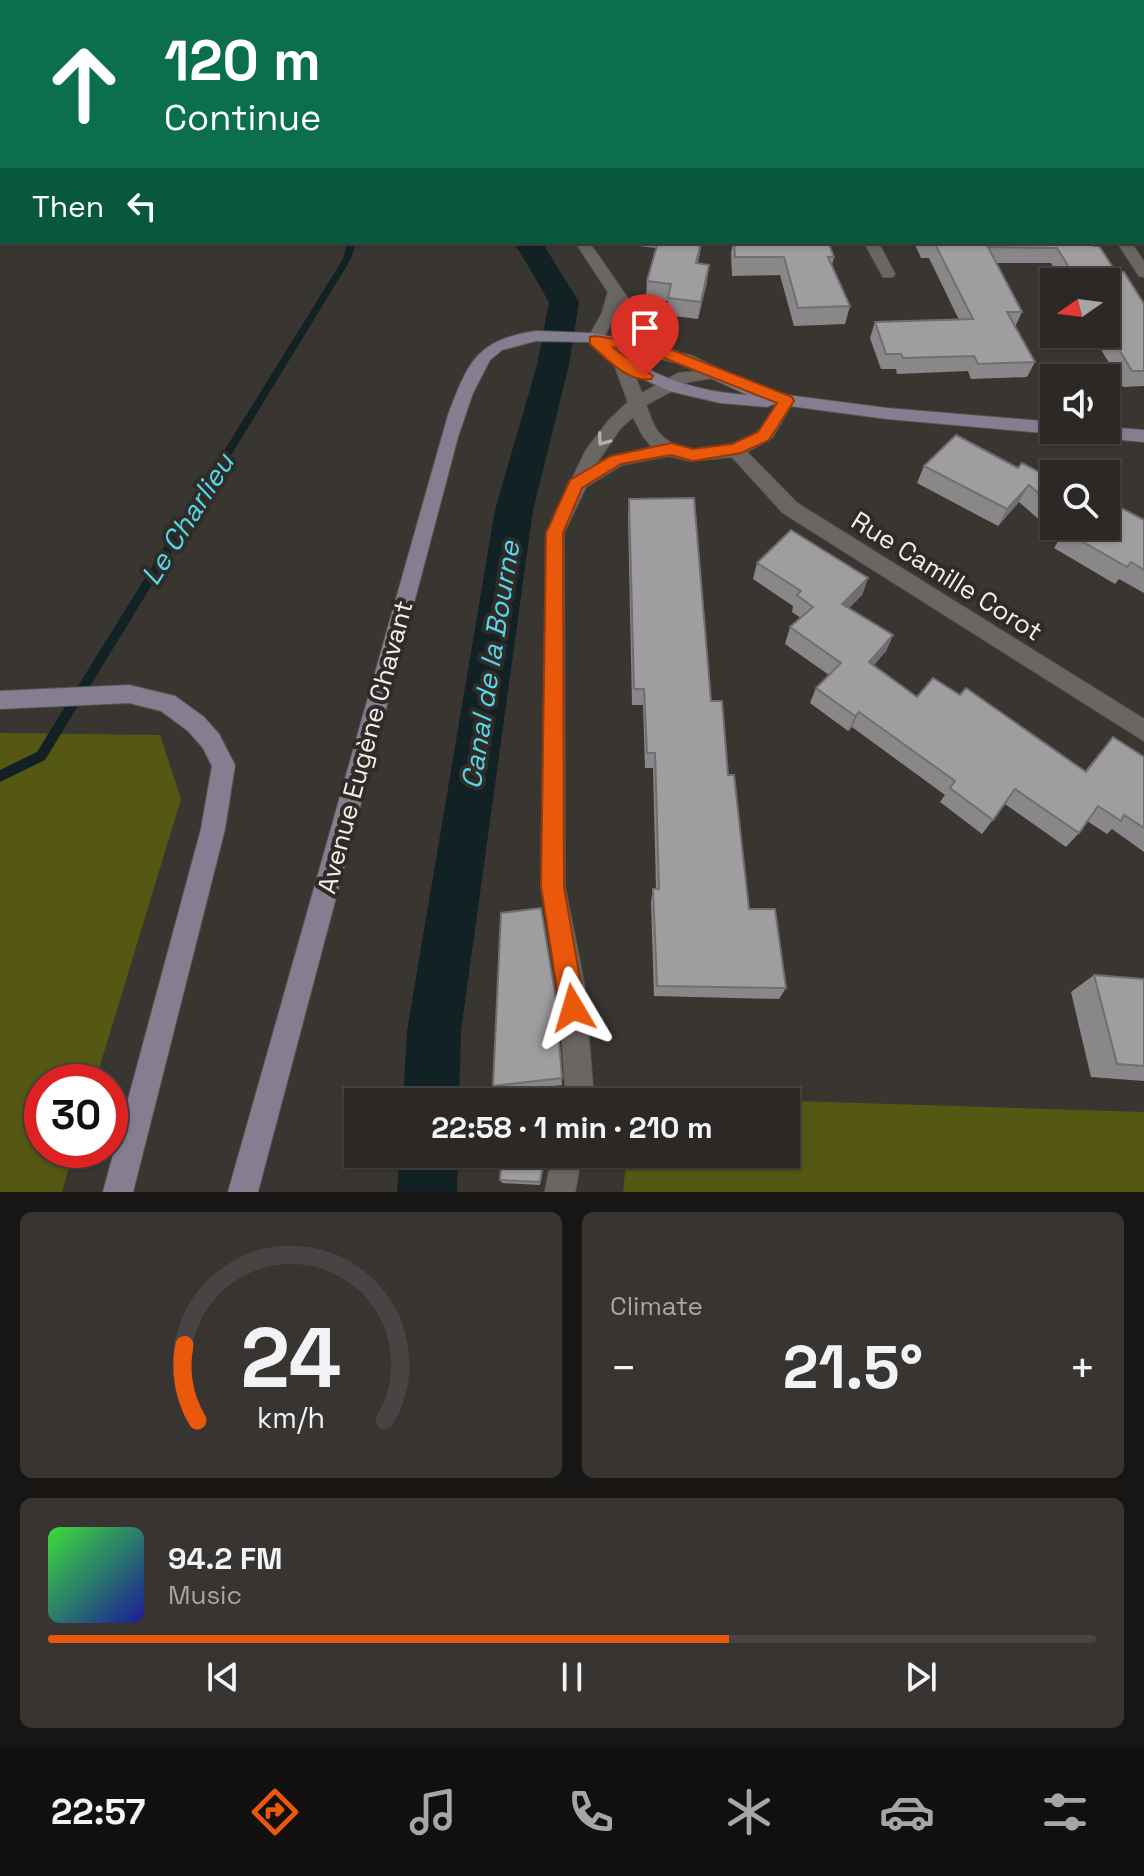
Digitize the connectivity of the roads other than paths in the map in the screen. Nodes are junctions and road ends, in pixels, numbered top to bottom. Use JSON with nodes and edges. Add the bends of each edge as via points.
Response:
{"nodes":[{"id":1,"x":583,"y":244,"type":"edge"},
{"id":2,"x":872,"y":244,"type":"edge"},
{"id":3,"x":1125,"y":244,"type":"edge"},
{"id":4,"x":1144,"y":273,"type":"edge"},
{"id":5,"x":888,"y":274,"type":"dead end"},
{"id":6,"x":616,"y":290,"type":"junction"},
{"id":7,"x":587,"y":339,"type":"junction"},
{"id":8,"x":634,"y":345,"type":"junction"},
{"id":9,"x":617,"y":360,"type":"junction"},
{"id":10,"x":714,"y":373,"type":"junction"},
{"id":11,"x":667,"y":386,"type":"junction"},
{"id":12,"x":785,"y":401,"type":"junction"},
{"id":13,"x":639,"y":402,"type":"junction"},
{"id":14,"x":1040,"y":427,"type":"edge"},
{"id":15,"x":1120,"y":434,"type":"edge"},
{"id":16,"x":1144,"y":436,"type":"edge"},
{"id":17,"x":671,"y":449,"type":"junction"},
{"id":18,"x":735,"y":449,"type":"junction"},
{"id":19,"x":576,"y":484,"type":"junction"},
{"id":20,"x":0,"y":700,"type":"edge"},
{"id":21,"x":1144,"y":731,"type":"edge"},
{"id":22,"x":578,"y":1088,"type":"edge"},
{"id":23,"x":564,"y":1168,"type":"edge"},
{"id":24,"x":118,"y":1192,"type":"edge"},
{"id":25,"x":243,"y":1192,"type":"edge"},
{"id":26,"x":560,"y":1192,"type":"edge"}],
"edges":[{"from":1,"to":6,"type":"street"},
{"from":2,"to":5,"type":"street"},
{"from":3,"to":4,"type":"street"},
{"from":6,"to":7,"type":"street","via":[[610,313]]},
{"from":6,"to":8,"type":"street","via":[[639,326]]},
{"from":7,"to":8,"type":"street"},
{"from":7,"to":9,"type":"street"},
{"from":7,"to":25,"type":"street","name":"Avenue Eugène Chavant","via":[[530,335],[504,342],[485,355],[465,397],[429,511]]},
{"from":8,"to":9,"type":"street"},
{"from":8,"to":10,"type":"street"},
{"from":9,"to":11,"type":"street"},
{"from":9,"to":13,"type":"street"},
{"from":10,"to":11,"type":"street","via":[[684,377]]},
{"from":10,"to":12,"type":"street"},
{"from":11,"to":12,"type":"street","via":[[733,401]]},
{"from":11,"to":13,"type":"street"},
{"from":12,"to":14,"type":"street"},
{"from":12,"to":18,"type":"street","via":[[764,436]]},
{"from":13,"to":17,"type":"street","via":[[644,426],[654,440]]},
{"from":13,"to":19,"type":"street","one_way":true,"via":[[614,425]]},
{"from":15,"to":16,"type":"street"},
{"from":17,"to":18,"type":"street","via":[[693,455]]},
{"from":17,"to":19,"type":"street","via":[[617,460]]},
{"from":18,"to":21,"type":"street","name":"Rue Camille Corot","via":[[790,508]]},
{"from":19,"to":22,"type":"street","via":[[555,533],[553,887],[571,982]]},
{"from":20,"to":24,"type":"street","via":[[129,694],[167,703],[196,724],[224,765],[213,829]]},
{"from":23,"to":26,"type":"street"}]}
